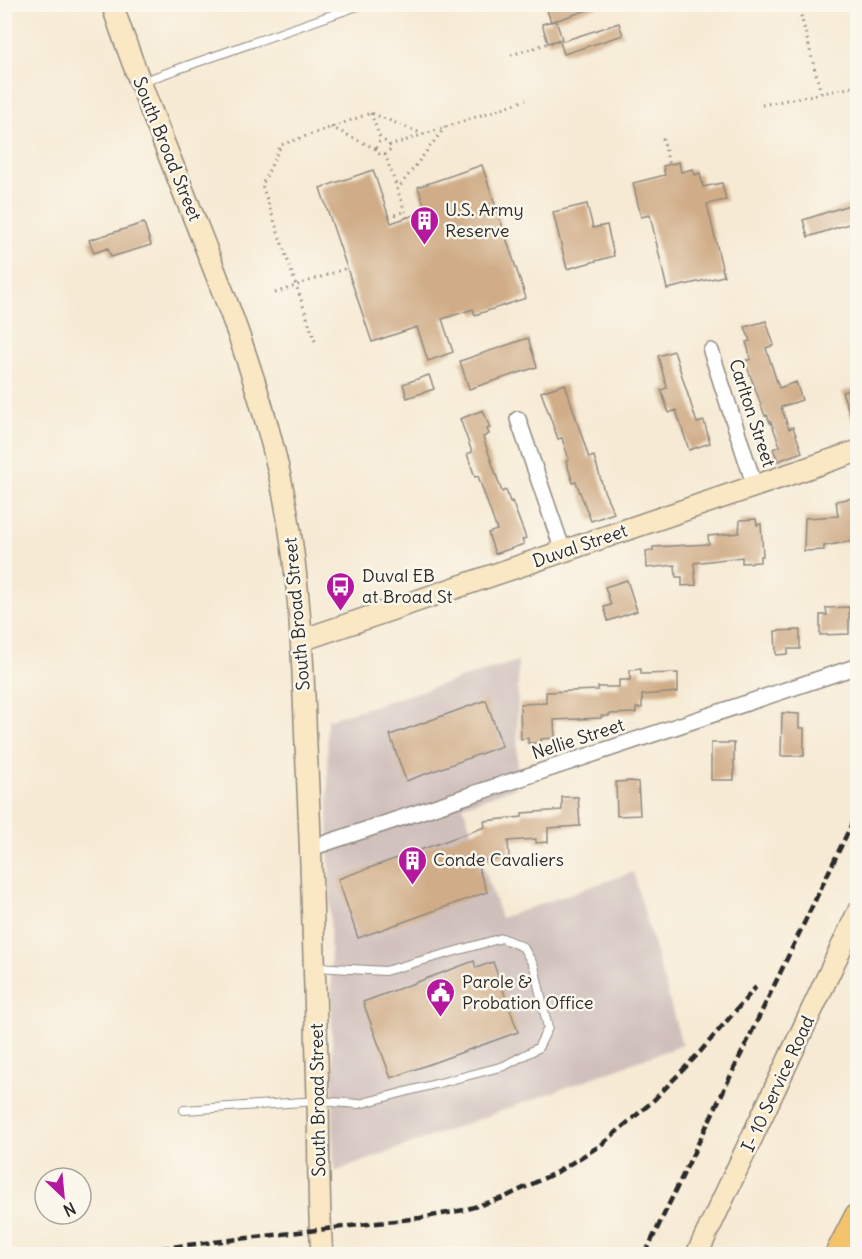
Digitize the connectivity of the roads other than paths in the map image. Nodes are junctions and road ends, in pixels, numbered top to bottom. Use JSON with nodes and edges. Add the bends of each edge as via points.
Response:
{"nodes":[{"id":1,"x":112,"y":4,"type":"edge"},
{"id":2,"x":363,"y":4,"type":"edge"},
{"id":3,"x":139,"y":83,"type":"junction"},
{"id":4,"x":711,"y":351,"type":"dead end"},
{"id":5,"x":518,"y":419,"type":"dead end"},
{"id":6,"x":858,"y":451,"type":"edge"},
{"id":7,"x":755,"y":487,"type":"junction"},
{"id":8,"x":563,"y":551,"type":"junction"},
{"id":9,"x":302,"y":640,"type":"junction"},
{"id":10,"x":858,"y":666,"type":"edge"},
{"id":11,"x":311,"y":848,"type":"junction"},
{"id":12,"x":858,"y":912,"type":"edge"},
{"id":13,"x":314,"y":967,"type":"junction"},
{"id":14,"x":318,"y":1101,"type":"junction"},
{"id":15,"x":184,"y":1110,"type":"dead end"},
{"id":16,"x":858,"y":1217,"type":"edge"},
{"id":17,"x":322,"y":1254,"type":"edge"},
{"id":18,"x":697,"y":1254,"type":"edge"},
{"id":19,"x":839,"y":1254,"type":"edge"}],
"edges":[{"from":1,"to":3,"type":"street","name":"South Broad Street"},
{"from":2,"to":3,"type":"lane"},
{"from":3,"to":9,"type":"street","name":"South Broad Street","via":[[224,290],[257,388],[288,519]]},
{"from":4,"to":7,"type":"street","name":"Carlton Street"},
{"from":5,"to":8,"type":"street"},
{"from":6,"to":7,"type":"street","name":"Duval Street"},
{"from":7,"to":8,"type":"street","name":"Duval Street"},
{"from":8,"to":9,"type":"street","name":"Duval Street"},
{"from":9,"to":11,"type":"street","name":"South Broad Street"},
{"from":10,"to":11,"type":"street","name":"Nellie Street"},
{"from":11,"to":13,"type":"street","name":"South Broad Street"},
{"from":12,"to":18,"type":"street","name":"I- 10 Service Road"},
{"from":13,"to":14,"type":"street","name":"South Broad Street"},
{"from":13,"to":14,"type":"lane","via":[[385,971],[502,938],[523,947],[534,966],[548,1028],[538,1048],[504,1066],[359,1104]]},
{"from":14,"to":15,"type":"lane"},
{"from":14,"to":17,"type":"street","name":"South Broad Street"},
{"from":16,"to":19,"type":"highway"}]}
